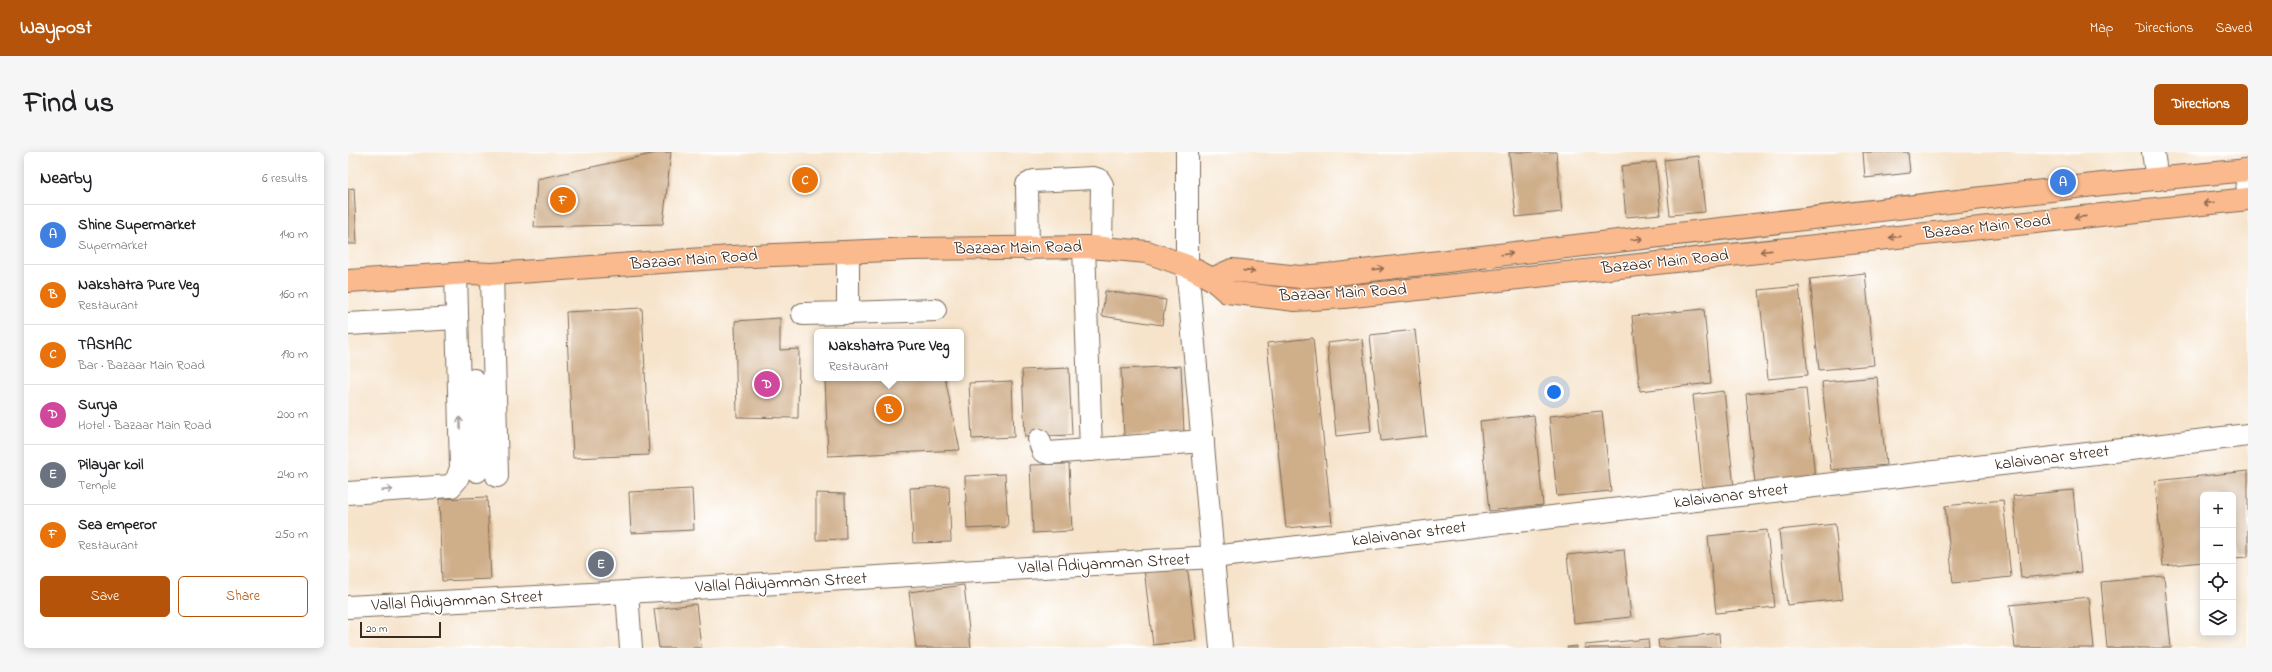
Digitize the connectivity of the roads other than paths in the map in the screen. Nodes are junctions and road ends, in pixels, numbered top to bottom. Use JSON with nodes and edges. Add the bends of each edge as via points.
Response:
{"nodes":[{"id":1,"x":1187,"y":152,"type":"edge"},
{"id":2,"x":2154,"y":152,"type":"edge"},
{"id":3,"x":2247,"y":176,"type":"edge"},
{"id":4,"x":2157,"y":179,"type":"junction"},
{"id":5,"x":2248,"y":199,"type":"edge"},
{"id":6,"x":1093,"y":247,"type":"junction"},
{"id":7,"x":1028,"y":249,"type":"junction"},
{"id":8,"x":848,"y":252,"type":"junction"},
{"id":9,"x":1187,"y":266,"type":"junction"},
{"id":10,"x":463,"y":274,"type":"junction"},
{"id":11,"x":492,"y":274,"type":"junction"},
{"id":12,"x":1212,"y":279,"type":"junction"},
{"id":13,"x":348,"y":280,"type":"edge"},
{"id":14,"x":934,"y":310,"type":"dead end"},
{"id":15,"x":848,"y":313,"type":"junction"},
{"id":16,"x":803,"y":314,"type":"dead end"},
{"id":17,"x":457,"y":318,"type":"junction"},
{"id":18,"x":348,"y":324,"type":"edge"},
{"id":19,"x":2248,"y":435,"type":"edge"},
{"id":20,"x":1040,"y":440,"type":"dead end"},
{"id":21,"x":1203,"y":441,"type":"junction"},
{"id":22,"x":1091,"y":450,"type":"junction"},
{"id":23,"x":348,"y":493,"type":"edge"},
{"id":24,"x":1213,"y":557,"type":"junction"},
{"id":25,"x":627,"y":592,"type":"junction"},
{"id":26,"x":348,"y":607,"type":"edge"},
{"id":27,"x":632,"y":648,"type":"edge"},
{"id":28,"x":1221,"y":648,"type":"edge"}],
"edges":[{"from":1,"to":9,"type":"street"},
{"from":2,"to":4,"type":"street"},
{"from":3,"to":4,"type":"main road"},
{"from":12,"to":4,"type":"main road","one_way":true,"via":[[1232,270],[1300,277],[1337,274]]},
{"from":5,"to":12,"type":"main road","name":"Bazaar Main Road","one_way":true,"via":[[1344,297],[1295,300],[1250,296],[1227,292]]},
{"from":6,"to":7,"type":"main road","name":"Bazaar Main Road"},
{"from":6,"to":7,"type":"street","via":[[1102,185],[1099,180],[1093,178],[1034,181],[1027,185]]},
{"from":6,"to":9,"type":"main road","name":"Bazaar Main Road","via":[[1147,252]]},
{"from":6,"to":22,"type":"street"},
{"from":7,"to":8,"type":"main road","name":"Bazaar Main Road"},
{"from":8,"to":11,"type":"main road","name":"Bazaar Main Road","via":[[731,257]]},
{"from":8,"to":15,"type":"street"},
{"from":9,"to":12,"type":"main road","name":"Bazaar Main Road"},
{"from":9,"to":21,"type":"street"},
{"from":10,"to":11,"type":"main road","name":"Bazaar Main Road"},
{"from":10,"to":11,"type":"street","via":[[487,473]]},
{"from":10,"to":13,"type":"main road","name":"Bazaar Main Road"},
{"from":10,"to":17,"type":"street"},
{"from":14,"to":15,"type":"street"},
{"from":15,"to":16,"type":"street"},
{"from":17,"to":18,"type":"street"},
{"from":23,"to":17,"type":"street","one_way":true,"via":[[451,486],[457,479],[461,468]]},
{"from":19,"to":24,"type":"street","name":"kalaivanar street"},
{"from":20,"to":22,"type":"street","via":[[1043,451],[1049,453]]},
{"from":21,"to":22,"type":"street"},
{"from":21,"to":24,"type":"street"},
{"from":24,"to":25,"type":"street","name":"Vallal Adiyamman Street"},
{"from":24,"to":28,"type":"street"},
{"from":25,"to":26,"type":"street","name":"Vallal Adiyamman Street"},
{"from":25,"to":27,"type":"street"}]}
